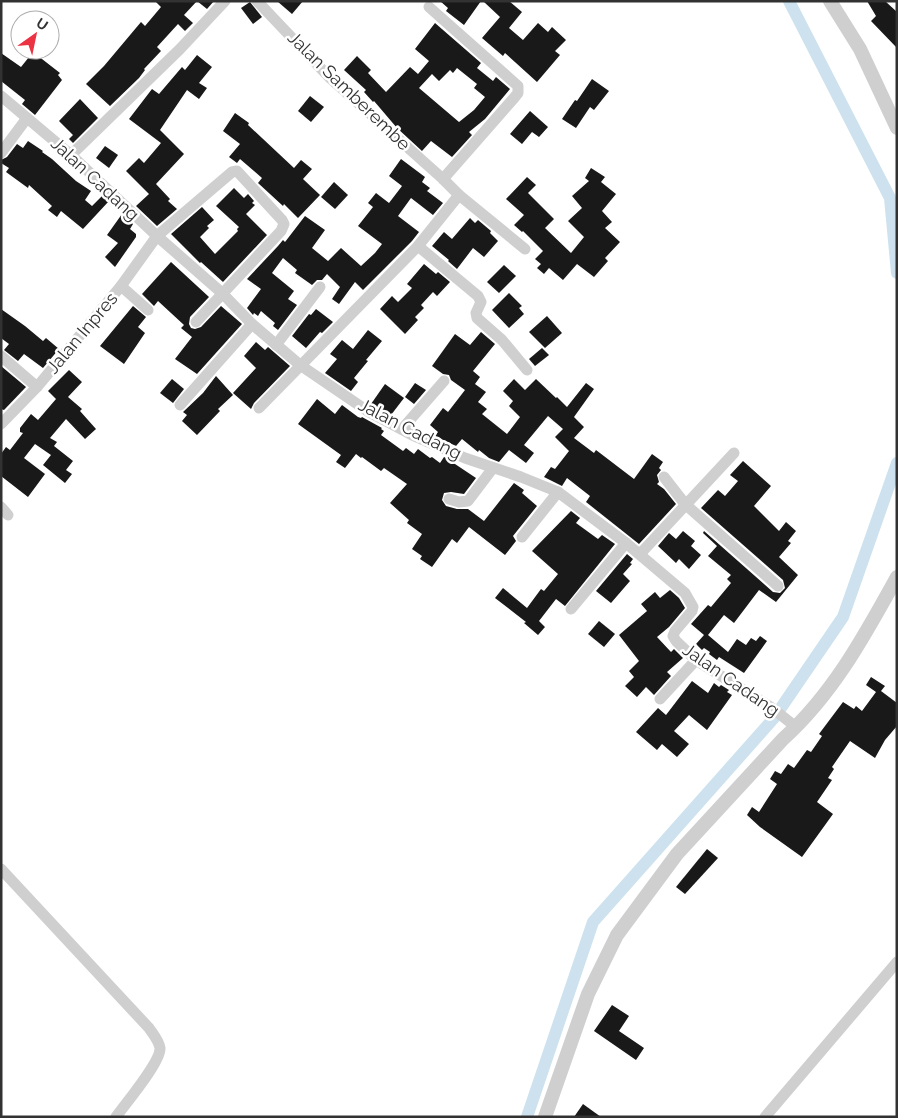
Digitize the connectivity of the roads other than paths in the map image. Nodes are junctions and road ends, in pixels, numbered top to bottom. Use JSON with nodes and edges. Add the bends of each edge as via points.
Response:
{"nodes":[{"id":1,"x":225,"y":1,"type":"edge"},
{"id":2,"x":257,"y":1,"type":"edge"},
{"id":3,"x":830,"y":1,"type":"edge"},
{"id":4,"x":429,"y":7,"type":"dead end"},
{"id":5,"x":1,"y":96,"type":"edge"},
{"id":6,"x":27,"y":118,"type":"junction"},
{"id":7,"x":897,"y":128,"type":"edge"},
{"id":8,"x":1,"y":153,"type":"edge"},
{"id":9,"x":71,"y":155,"type":"junction"},
{"id":10,"x":443,"y":179,"type":"junction"},
{"id":11,"x":459,"y":195,"type":"junction"},
{"id":12,"x":157,"y":236,"type":"junction"},
{"id":13,"x":418,"y":246,"type":"junction"},
{"id":14,"x":525,"y":248,"type":"dead end"},
{"id":15,"x":121,"y":286,"type":"junction"},
{"id":16,"x":320,"y":287,"type":"dead end"},
{"id":17,"x":222,"y":293,"type":"junction"},
{"id":18,"x":148,"y":310,"type":"dead end"},
{"id":19,"x":196,"y":322,"type":"dead end"},
{"id":20,"x":252,"y":324,"type":"junction"},
{"id":21,"x":276,"y":345,"type":"junction"},
{"id":22,"x":1,"y":356,"type":"edge"},
{"id":23,"x":300,"y":365,"type":"junction"},
{"id":24,"x":527,"y":370,"type":"dead end"},
{"id":25,"x":444,"y":381,"type":"dead end"},
{"id":26,"x":37,"y":387,"type":"junction"},
{"id":27,"x":180,"y":405,"type":"dead end"},
{"id":28,"x":259,"y":408,"type":"dead end"},
{"id":29,"x":1,"y":424,"type":"edge"},
{"id":30,"x":402,"y":429,"type":"junction"},
{"id":31,"x":734,"y":453,"type":"dead end"},
{"id":32,"x":493,"y":468,"type":"junction"},
{"id":33,"x":664,"y":477,"type":"dead end"},
{"id":34,"x":558,"y":492,"type":"junction"},
{"id":35,"x":449,"y":499,"type":"dead end"},
{"id":36,"x":685,"y":504,"type":"junction"},
{"id":37,"x":522,"y":537,"type":"dead end"},
{"id":38,"x":626,"y":543,"type":"junction"},
{"id":39,"x":640,"y":554,"type":"junction"},
{"id":40,"x":897,"y":577,"type":"edge"},
{"id":41,"x":778,"y":586,"type":"dead end"},
{"id":42,"x":571,"y":609,"type":"dead end"},
{"id":43,"x":696,"y":660,"type":"junction"},
{"id":44,"x":660,"y":699,"type":"dead end"},
{"id":45,"x":792,"y":723,"type":"junction"},
{"id":46,"x":1,"y":869,"type":"edge"},
{"id":47,"x":897,"y":962,"type":"edge"},
{"id":48,"x":116,"y":1117,"type":"edge"},
{"id":49,"x":544,"y":1117,"type":"edge"},
{"id":50,"x":765,"y":1117,"type":"edge"}],
"edges":[{"from":1,"to":9,"type":"street"},
{"from":2,"to":10,"type":"street","name":"Jalan Samberembe","via":[[330,78]]},
{"from":3,"to":7,"type":"street","via":[[860,49]]},
{"from":4,"to":10,"type":"street","via":[[518,86],[514,98]]},
{"from":5,"to":6,"type":"street","name":"Jalan Cadang"},
{"from":6,"to":8,"type":"street"},
{"from":6,"to":9,"type":"street","name":"Jalan Cadang"},
{"from":9,"to":12,"type":"street","name":"Jalan Cadang"},
{"from":10,"to":11,"type":"street","name":"Jalan Samberembe"},
{"from":11,"to":13,"type":"street"},
{"from":11,"to":14,"type":"street","name":"Jalan Samberembe"},
{"from":12,"to":15,"type":"street","name":"Jalan Inpres"},
{"from":12,"to":17,"type":"street","name":"Jalan Cadang"},
{"from":12,"to":17,"type":"street","name":"Jalan Inpres","via":[[234,170],[239,172],[284,224]]},
{"from":13,"to":23,"type":"street"},
{"from":13,"to":24,"type":"street","via":[[478,296],[481,302],[477,318],[502,340]]},
{"from":15,"to":18,"type":"street"},
{"from":15,"to":26,"type":"street","name":"Jalan Inpres"},
{"from":16,"to":21,"type":"street"},
{"from":17,"to":19,"type":"street"},
{"from":17,"to":20,"type":"street","name":"Jalan Cadang"},
{"from":20,"to":21,"type":"street","name":"Jalan Cadang"},
{"from":20,"to":27,"type":"street"},
{"from":21,"to":23,"type":"street","name":"Jalan Cadang"},
{"from":22,"to":26,"type":"street"},
{"from":23,"to":28,"type":"street"},
{"from":23,"to":30,"type":"street","name":"Jalan Cadang","via":[[369,412]]},
{"from":25,"to":30,"type":"street"},
{"from":26,"to":29,"type":"street","name":"Jalan Inpres"},
{"from":30,"to":32,"type":"street","name":"Jalan Cadang"},
{"from":31,"to":36,"type":"street"},
{"from":32,"to":34,"type":"street","name":"Jalan Cadang"},
{"from":32,"to":35,"type":"street","via":[[468,501]]},
{"from":33,"to":36,"type":"street"},
{"from":34,"to":37,"type":"street"},
{"from":34,"to":38,"type":"street","name":"Jalan Cadang"},
{"from":36,"to":39,"type":"street"},
{"from":36,"to":41,"type":"street"},
{"from":38,"to":39,"type":"street","name":"Jalan Cadang"},
{"from":38,"to":42,"type":"street"},
{"from":39,"to":43,"type":"street","name":"Jalan Cadang","via":[[685,593],[693,607],[674,636]]},
{"from":40,"to":45,"type":"street","via":[[839,675]]},
{"from":43,"to":44,"type":"street"},
{"from":43,"to":45,"type":"street","name":"Jalan Cadang"},
{"from":45,"to":49,"type":"street","via":[[783,739],[677,854],[617,935],[588,994]]},
{"from":46,"to":48,"type":"street","via":[[158,1041],[160,1055]]},
{"from":47,"to":50,"type":"street"}]}
